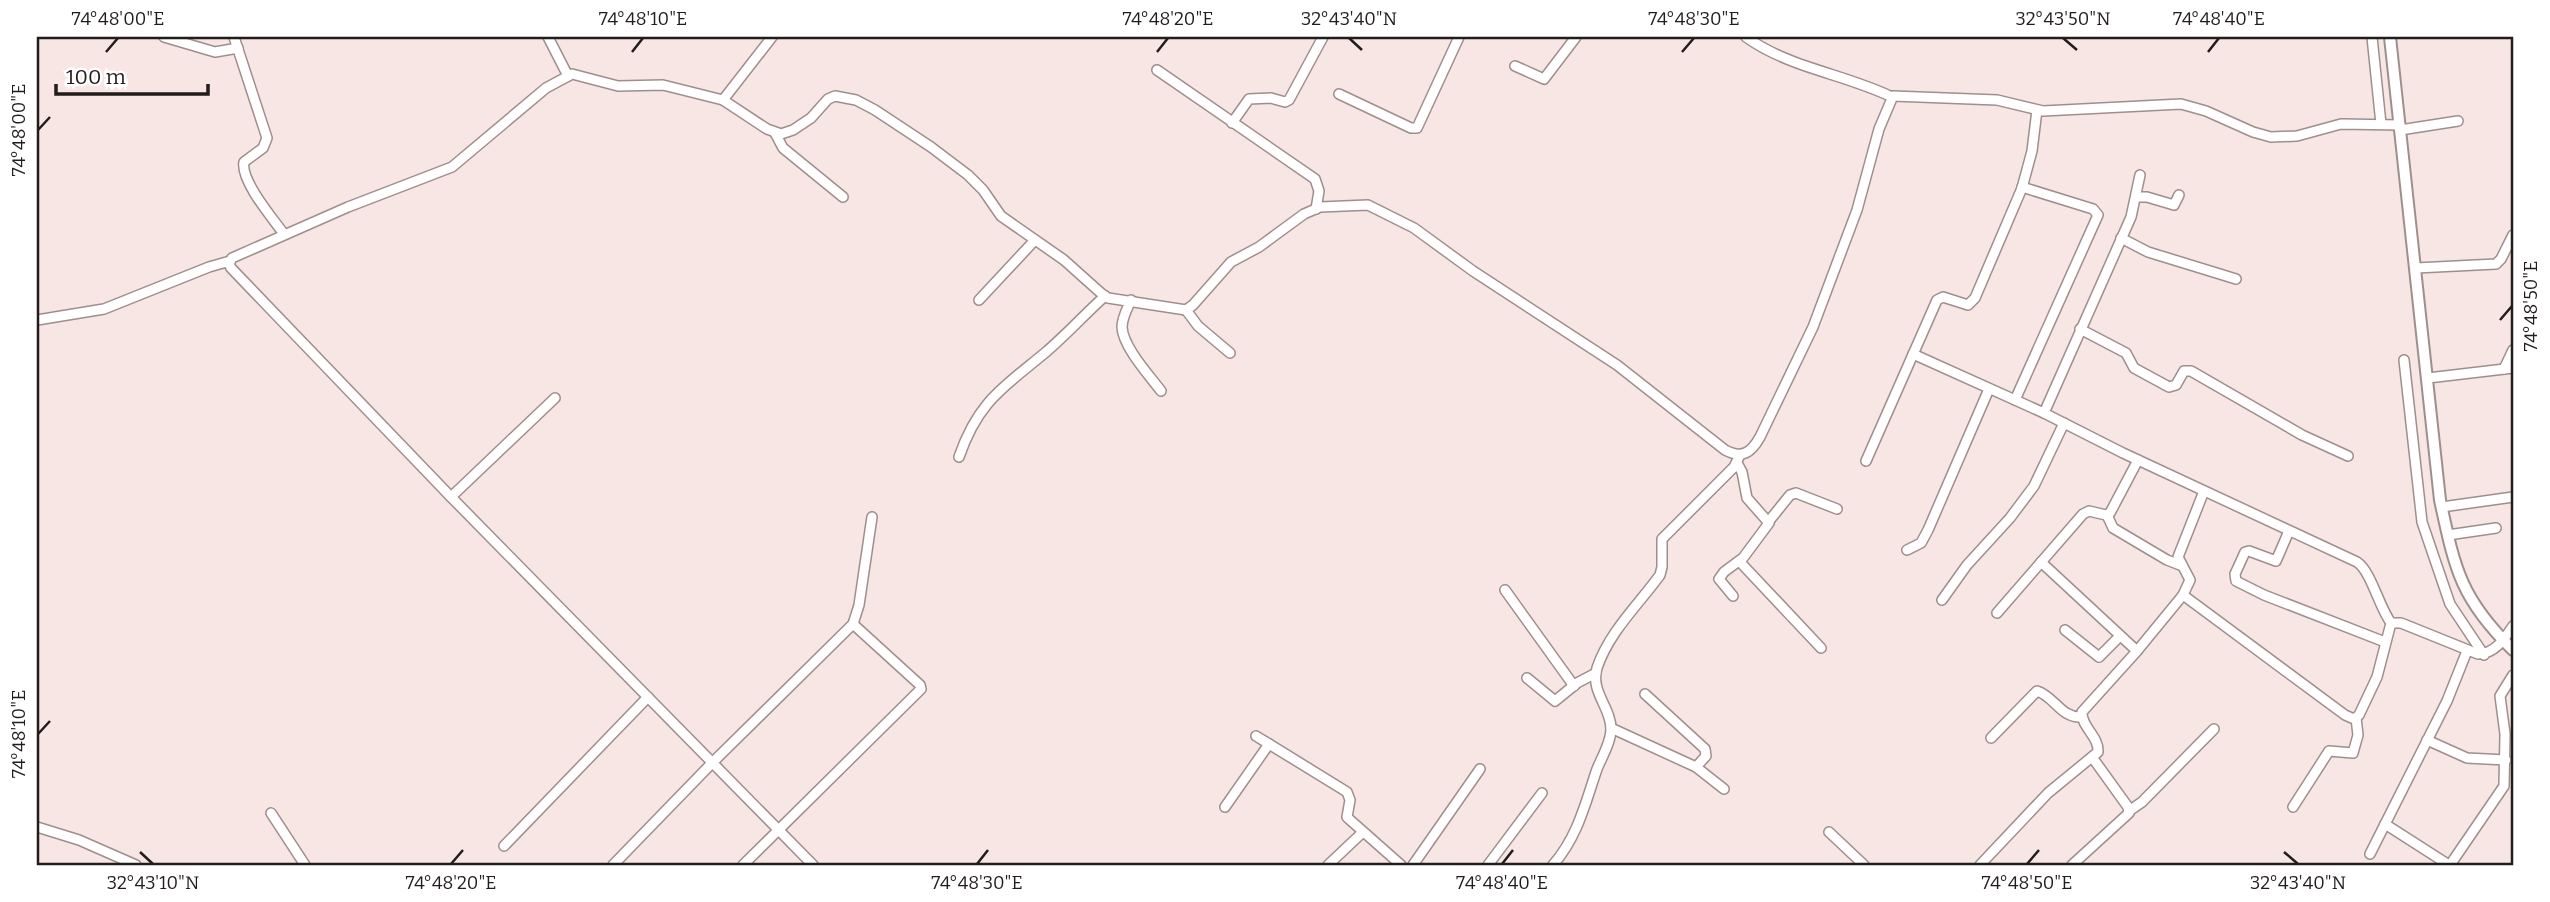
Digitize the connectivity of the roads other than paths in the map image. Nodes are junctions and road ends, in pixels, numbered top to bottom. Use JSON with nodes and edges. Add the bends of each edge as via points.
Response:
{"nodes":[{"id":1,"x":164,"y":37,"type":"edge"},
{"id":2,"x":234,"y":37,"type":"edge"},
{"id":3,"x":548,"y":37,"type":"edge"},
{"id":4,"x":772,"y":37,"type":"edge"},
{"id":5,"x":1323,"y":37,"type":"edge"},
{"id":6,"x":1459,"y":37,"type":"edge"},
{"id":7,"x":1746,"y":37,"type":"edge"},
{"id":8,"x":2372,"y":37,"type":"edge"},
{"id":9,"x":2390,"y":37,"type":"edge"},
{"id":10,"x":1573,"y":38,"type":"edge"},
{"id":11,"x":238,"y":48,"type":"junction"},
{"id":12,"x":1515,"y":66,"type":"dead end"},
{"id":13,"x":1157,"y":70,"type":"dead end"},
{"id":14,"x":568,"y":76,"type":"junction"},
{"id":15,"x":1339,"y":94,"type":"dead end"},
{"id":16,"x":1892,"y":97,"type":"junction"},
{"id":17,"x":723,"y":100,"type":"junction"},
{"id":18,"x":2037,"y":110,"type":"junction"},
{"id":19,"x":2458,"y":121,"type":"dead end"},
{"id":20,"x":1232,"y":123,"type":"junction"},
{"id":21,"x":2381,"y":124,"type":"junction"},
{"id":22,"x":2400,"y":127,"type":"junction"},
{"id":23,"x":775,"y":133,"type":"junction"},
{"id":24,"x":2140,"y":176,"type":"dead end"},
{"id":25,"x":2022,"y":187,"type":"junction"},
{"id":26,"x":2179,"y":195,"type":"dead end"},
{"id":27,"x":843,"y":197,"type":"dead end"},
{"id":28,"x":2136,"y":197,"type":"junction"},
{"id":29,"x":1316,"y":209,"type":"junction"},
{"id":30,"x":284,"y":234,"type":"junction"},
{"id":31,"x":2513,"y":235,"type":"edge"},
{"id":32,"x":2121,"y":238,"type":"junction"},
{"id":33,"x":1035,"y":240,"type":"junction"},
{"id":34,"x":230,"y":261,"type":"junction"},
{"id":35,"x":2416,"y":268,"type":"junction"},
{"id":36,"x":2236,"y":279,"type":"dead end"},
{"id":37,"x":1105,"y":296,"type":"junction"},
{"id":38,"x":979,"y":300,"type":"dead end"},
{"id":39,"x":1131,"y":300,"type":"junction"},
{"id":40,"x":1186,"y":310,"type":"junction"},
{"id":41,"x":37,"y":320,"type":"edge"},
{"id":42,"x":2081,"y":329,"type":"junction"},
{"id":43,"x":2513,"y":349,"type":"edge"},
{"id":44,"x":1230,"y":353,"type":"dead end"},
{"id":45,"x":1913,"y":354,"type":"junction"},
{"id":46,"x":2404,"y":360,"type":"dead end"},
{"id":47,"x":2509,"y":369,"type":"edge"},
{"id":48,"x":2428,"y":378,"type":"junction"},
{"id":49,"x":1989,"y":389,"type":"junction"},
{"id":50,"x":1161,"y":391,"type":"dead end"},
{"id":51,"x":555,"y":398,"type":"dead end"},
{"id":52,"x":2015,"y":400,"type":"junction"},
{"id":53,"x":2044,"y":413,"type":"junction"},
{"id":54,"x":2064,"y":423,"type":"junction"},
{"id":55,"x":2348,"y":456,"type":"dead end"},
{"id":56,"x":959,"y":457,"type":"dead end"},
{"id":57,"x":1739,"y":459,"type":"junction"},
{"id":58,"x":2138,"y":460,"type":"junction"},
{"id":59,"x":1866,"y":461,"type":"dead end"},
{"id":60,"x":2204,"y":491,"type":"junction"},
{"id":61,"x":451,"y":497,"type":"junction"},
{"id":62,"x":2513,"y":497,"type":"edge"},
{"id":63,"x":2442,"y":507,"type":"junction"},
{"id":64,"x":1837,"y":509,"type":"dead end"},
{"id":65,"x":2107,"y":515,"type":"junction"},
{"id":66,"x":872,"y":517,"type":"dead end"},
{"id":67,"x":1769,"y":521,"type":"junction"},
{"id":68,"x":2496,"y":528,"type":"dead end"},
{"id":69,"x":2289,"y":531,"type":"junction"},
{"id":70,"x":2448,"y":535,"type":"junction"},
{"id":71,"x":1907,"y":550,"type":"dead end"},
{"id":72,"x":1740,"y":560,"type":"junction"},
{"id":73,"x":2041,"y":562,"type":"junction"},
{"id":74,"x":2180,"y":565,"type":"junction"},
{"id":75,"x":1506,"y":590,"type":"dead end"},
{"id":76,"x":2183,"y":595,"type":"junction"},
{"id":77,"x":1733,"y":596,"type":"dead end"},
{"id":78,"x":1942,"y":600,"type":"dead end"},
{"id":79,"x":1997,"y":613,"type":"dead end"},
{"id":80,"x":2391,"y":623,"type":"junction"},
{"id":81,"x":853,"y":624,"type":"junction"},
{"id":82,"x":2513,"y":626,"type":"edge"},
{"id":83,"x":2065,"y":630,"type":"dead end"},
{"id":84,"x":2120,"y":636,"type":"junction"},
{"id":85,"x":2385,"y":642,"type":"junction"},
{"id":86,"x":2499,"y":645,"type":"junction"},
{"id":87,"x":1821,"y":648,"type":"dead end"},
{"id":88,"x":2513,"y":650,"type":"edge"},
{"id":89,"x":2137,"y":651,"type":"junction"},
{"id":90,"x":2468,"y":651,"type":"junction"},
{"id":91,"x":2484,"y":654,"type":"junction"},
{"id":92,"x":1596,"y":673,"type":"junction"},
{"id":93,"x":2513,"y":675,"type":"edge"},
{"id":94,"x":1527,"y":678,"type":"dead end"},
{"id":95,"x":1574,"y":686,"type":"junction"},
{"id":96,"x":1645,"y":694,"type":"dead end"},
{"id":97,"x":648,"y":697,"type":"junction"},
{"id":98,"x":2081,"y":717,"type":"junction"},
{"id":99,"x":2356,"y":718,"type":"junction"},
{"id":100,"x":1611,"y":728,"type":"junction"},
{"id":101,"x":2214,"y":729,"type":"dead end"},
{"id":102,"x":1256,"y":736,"type":"dead end"},
{"id":103,"x":1991,"y":738,"type":"dead end"},
{"id":104,"x":2427,"y":740,"type":"junction"},
{"id":105,"x":1269,"y":744,"type":"junction"},
{"id":106,"x":2092,"y":757,"type":"junction"},
{"id":107,"x":2506,"y":760,"type":"junction"},
{"id":108,"x":712,"y":762,"type":"junction"},
{"id":109,"x":1696,"y":767,"type":"junction"},
{"id":110,"x":1480,"y":769,"type":"dead end"},
{"id":111,"x":1724,"y":789,"type":"dead end"},
{"id":112,"x":1542,"y":793,"type":"dead end"},
{"id":113,"x":1225,"y":807,"type":"dead end"},
{"id":114,"x":2292,"y":807,"type":"dead end"},
{"id":115,"x":2129,"y":811,"type":"junction"},
{"id":116,"x":271,"y":813,"type":"dead end"},
{"id":117,"x":2385,"y":824,"type":"junction"},
{"id":118,"x":37,"y":827,"type":"edge"},
{"id":119,"x":778,"y":830,"type":"junction"},
{"id":120,"x":1363,"y":832,"type":"junction"},
{"id":121,"x":1829,"y":832,"type":"dead end"},
{"id":122,"x":504,"y":846,"type":"dead end"},
{"id":123,"x":2370,"y":854,"type":"dead end"},
{"id":124,"x":1395,"y":863,"type":"edge"},
{"id":125,"x":136,"y":865,"type":"edge"},
{"id":126,"x":304,"y":865,"type":"edge"},
{"id":127,"x":613,"y":865,"type":"edge"},
{"id":128,"x":743,"y":865,"type":"edge"},
{"id":129,"x":813,"y":865,"type":"edge"},
{"id":130,"x":1328,"y":865,"type":"edge"},
{"id":131,"x":1413,"y":865,"type":"edge"},
{"id":132,"x":1488,"y":865,"type":"edge"},
{"id":133,"x":1553,"y":865,"type":"edge"},
{"id":134,"x":1864,"y":865,"type":"edge"},
{"id":135,"x":1980,"y":865,"type":"edge"},
{"id":136,"x":2071,"y":865,"type":"edge"},
{"id":137,"x":2449,"y":865,"type":"edge"}],
"edges":[{"from":1,"to":11,"type":"street","via":[[215,52]]},
{"from":2,"to":11,"type":"street"},
{"from":3,"to":14,"type":"street"},
{"from":4,"to":17,"type":"street"},
{"from":5,"to":20,"type":"street","via":[[1289,100],[1249,99]]},
{"from":6,"to":15,"type":"street","via":[[1418,128]]},
{"from":7,"to":16,"type":"street"},
{"from":8,"to":21,"type":"street"},
{"from":9,"to":22,"type":"street"},
{"from":10,"to":12,"type":"street","via":[[1544,79]]},
{"from":11,"to":30,"type":"street","via":[[267,138],[263,148],[244,162],[244,172]]},
{"from":13,"to":20,"type":"street"},
{"from":14,"to":17,"type":"street","via":[[618,86],[663,85]]},
{"from":14,"to":30,"type":"street","via":[[452,167]]},
{"from":16,"to":18,"type":"street","via":[[1997,100]]},
{"from":16,"to":57,"type":"street","via":[[1857,210],[1813,327],[1760,437]]},
{"from":17,"to":23,"type":"street"},
{"from":18,"to":21,"type":"street","via":[[2181,104],[2271,137],[2297,136],[2342,124]]},
{"from":18,"to":25,"type":"street"},
{"from":19,"to":22,"type":"street"},
{"from":20,"to":29,"type":"street","via":[[1315,179],[1319,191]]},
{"from":21,"to":22,"type":"street"},
{"from":22,"to":35,"type":"street"},
{"from":23,"to":27,"type":"street","via":[[783,148]]},
{"from":23,"to":33,"type":"street","via":[[800,126],[835,96],[856,100],[968,175],[1001,216]]},
{"from":24,"to":28,"type":"street"},
{"from":25,"to":45,"type":"street","via":[[1973,302],[1937,300]]},
{"from":25,"to":52,"type":"street","via":[[2093,209],[2098,215]]},
{"from":26,"to":28,"type":"street","via":[[2174,205]]},
{"from":28,"to":32,"type":"street"},
{"from":29,"to":40,"type":"street","via":[[1231,262]]},
{"from":29,"to":57,"type":"street","via":[[1368,205],[1399,219],[1617,365]]},
{"from":30,"to":34,"type":"street"},
{"from":31,"to":35,"type":"street","via":[[2496,264]]},
{"from":32,"to":36,"type":"street","via":[[2148,252]]},
{"from":32,"to":42,"type":"street"},
{"from":33,"to":37,"type":"street"},
{"from":33,"to":38,"type":"street"},
{"from":34,"to":41,"type":"street","via":[[104,309]]},
{"from":34,"to":61,"type":"street","via":[[231,268]]},
{"from":35,"to":48,"type":"street"},
{"from":37,"to":39,"type":"street"},
{"from":37,"to":56,"type":"street","via":[[991,399],[972,423]]},
{"from":39,"to":40,"type":"street"},
{"from":39,"to":50,"type":"street","via":[[1123,333]]},
{"from":40,"to":44,"type":"street"},
{"from":42,"to":53,"type":"street"},
{"from":42,"to":55,"type":"street","via":[[2126,353],[2134,368],[2169,387],[2176,385],[2185,371],[2191,371]]},
{"from":43,"to":47,"type":"street"},
{"from":45,"to":49,"type":"street"},
{"from":45,"to":59,"type":"street"},
{"from":46,"to":91,"type":"street","via":[[2421,522],[2450,604]]},
{"from":47,"to":48,"type":"street"},
{"from":48,"to":63,"type":"street"},
{"from":49,"to":52,"type":"street"},
{"from":49,"to":71,"type":"street","via":[[1924,538]]},
{"from":51,"to":61,"type":"street"},
{"from":52,"to":53,"type":"street"},
{"from":53,"to":54,"type":"street"},
{"from":54,"to":58,"type":"street"},
{"from":54,"to":78,"type":"street","via":[[2034,486]]},
{"from":57,"to":67,"type":"street","via":[[1747,498]]},
{"from":57,"to":92,"type":"street","via":[[1662,539],[1660,575],[1610,641]]},
{"from":58,"to":60,"type":"street"},
{"from":58,"to":65,"type":"street"},
{"from":60,"to":69,"type":"street"},
{"from":60,"to":74,"type":"street","via":[[2179,551]]},
{"from":61,"to":97,"type":"street"},
{"from":62,"to":63,"type":"street"},
{"from":63,"to":70,"type":"street"},
{"from":64,"to":67,"type":"street","via":[[1796,493]]},
{"from":65,"to":73,"type":"street","via":[[2086,512]]},
{"from":65,"to":74,"type":"street","via":[[2113,528]]},
{"from":66,"to":81,"type":"street"},
{"from":67,"to":72,"type":"street"},
{"from":68,"to":70,"type":"street"},
{"from":69,"to":80,"type":"street","via":[[2364,567]]},
{"from":69,"to":85,"type":"street","via":[[2276,561],[2245,552],[2236,581]]},
{"from":70,"to":86,"type":"street","via":[[2466,593]]},
{"from":72,"to":77,"type":"street","via":[[1719,579]]},
{"from":72,"to":87,"type":"street"},
{"from":73,"to":79,"type":"street"},
{"from":73,"to":84,"type":"street"},
{"from":74,"to":76,"type":"street","via":[[2190,580]]},
{"from":75,"to":95,"type":"street"},
{"from":76,"to":89,"type":"street"},
{"from":76,"to":99,"type":"street","via":[[2345,715]]},
{"from":80,"to":85,"type":"street"},
{"from":80,"to":90,"type":"street","via":[[2402,623]]},
{"from":81,"to":108,"type":"street"},
{"from":81,"to":119,"type":"street","via":[[921,689]]},
{"from":82,"to":86,"type":"street"},
{"from":83,"to":84,"type":"street","via":[[2099,657]]},
{"from":84,"to":89,"type":"street"},
{"from":85,"to":99,"type":"street","via":[[2377,677]]},
{"from":86,"to":88,"type":"street"},
{"from":86,"to":91,"type":"street"},
{"from":89,"to":98,"type":"street"},
{"from":90,"to":91,"type":"street"},
{"from":90,"to":104,"type":"street"},
{"from":92,"to":95,"type":"street"},
{"from":92,"to":100,"type":"street","via":[[1598,696]]},
{"from":93,"to":107,"type":"street","via":[[2500,696]]},
{"from":94,"to":95,"type":"street","via":[[1552,701]]},
{"from":96,"to":109,"type":"street","via":[[1705,749],[1706,756]]},
{"from":97,"to":108,"type":"street"},
{"from":97,"to":122,"type":"street"},
{"from":98,"to":103,"type":"street","via":[[2068,716],[2037,691]]},
{"from":98,"to":106,"type":"street","via":[[2099,748]]},
{"from":99,"to":114,"type":"street","via":[[2353,753],[2329,751]]},
{"from":100,"to":109,"type":"street"},
{"from":100,"to":133,"type":"street","via":[[1583,816]]},
{"from":101,"to":115,"type":"street"},
{"from":102,"to":105,"type":"street"},
{"from":104,"to":107,"type":"street","via":[[2467,758]]},
{"from":104,"to":117,"type":"street"},
{"from":105,"to":113,"type":"street"},
{"from":105,"to":120,"type":"street","via":[[1347,792],[1347,817]]},
{"from":106,"to":115,"type":"street"},
{"from":106,"to":135,"type":"street","via":[[2048,793]]},
{"from":107,"to":137,"type":"street","via":[[2502,790]]},
{"from":108,"to":119,"type":"street"},
{"from":108,"to":127,"type":"street"},
{"from":109,"to":111,"type":"street"},
{"from":110,"to":131,"type":"street"},
{"from":112,"to":132,"type":"street"},
{"from":115,"to":136,"type":"street"},
{"from":116,"to":126,"type":"street"},
{"from":117,"to":123,"type":"street"},
{"from":117,"to":137,"type":"street"},
{"from":118,"to":125,"type":"street"},
{"from":119,"to":128,"type":"street"},
{"from":119,"to":129,"type":"street"},
{"from":120,"to":124,"type":"street"},
{"from":120,"to":130,"type":"street"},
{"from":121,"to":134,"type":"street"}]}
